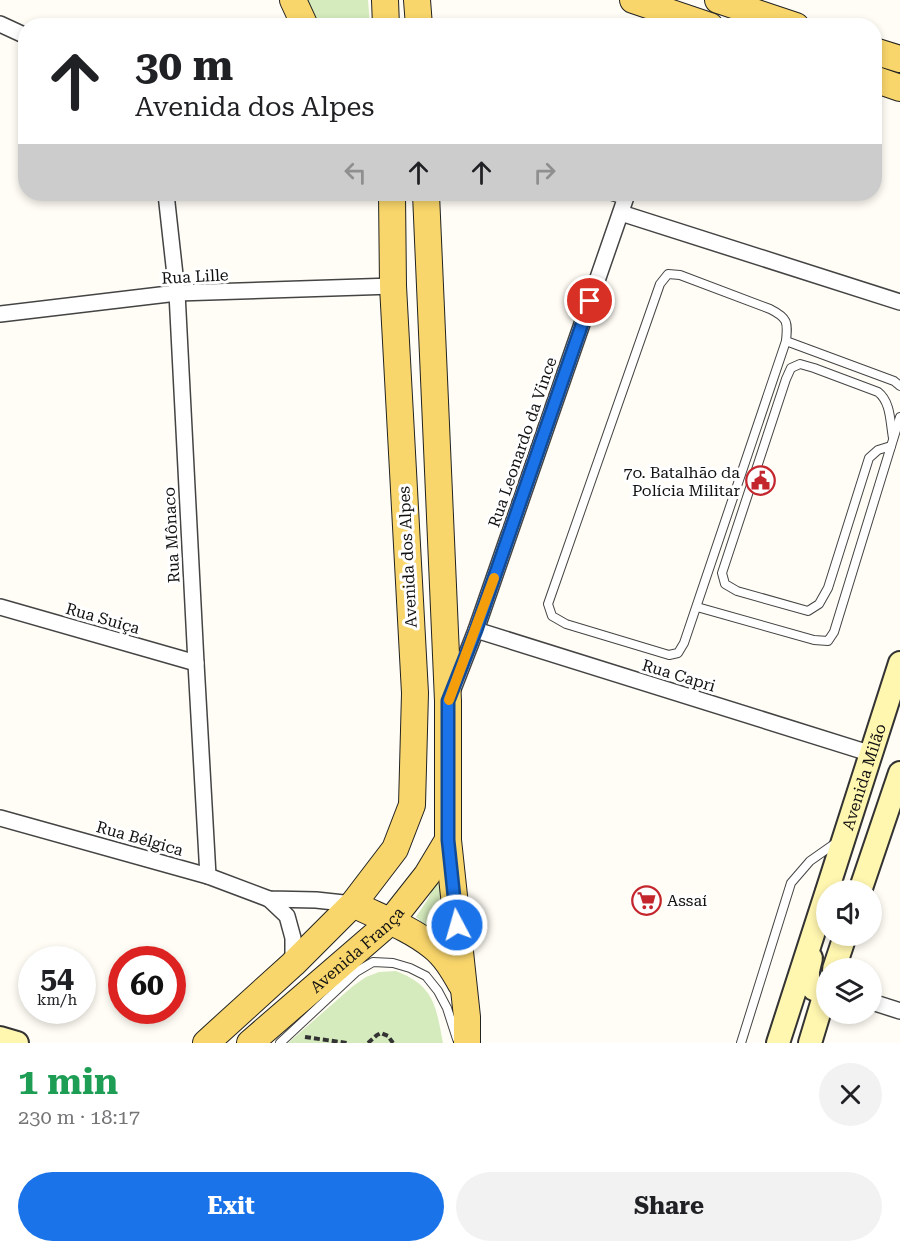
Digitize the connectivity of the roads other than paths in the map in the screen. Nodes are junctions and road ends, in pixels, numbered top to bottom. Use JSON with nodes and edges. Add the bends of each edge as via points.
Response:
{"nodes":[{"id":1,"x":293,"y":0,"type":"edge"},
{"id":2,"x":385,"y":0,"type":"edge"},
{"id":3,"x":417,"y":0,"type":"edge"},
{"id":4,"x":633,"y":0,"type":"edge"},
{"id":5,"x":718,"y":0,"type":"edge"},
{"id":6,"x":686,"y":14,"type":"edge"},
{"id":7,"x":301,"y":18,"type":"edge"},
{"id":8,"x":386,"y":18,"type":"edge"},
{"id":9,"x":418,"y":18,"type":"edge"},
{"id":10,"x":772,"y":18,"type":"edge"},
{"id":11,"x":0,"y":24,"type":"edge"},
{"id":12,"x":18,"y":32,"type":"edge"},
{"id":13,"x":882,"y":53,"type":"edge"},
{"id":14,"x":900,"y":59,"type":"edge"},
{"id":15,"x":882,"y":82,"type":"edge"},
{"id":16,"x":900,"y":88,"type":"edge"},
{"id":17,"x":167,"y":201,"type":"edge"},
{"id":18,"x":390,"y":201,"type":"edge"},
{"id":19,"x":426,"y":201,"type":"edge"},
{"id":20,"x":624,"y":202,"type":"edge"},
{"id":21,"x":393,"y":286,"type":"junction"},
{"id":22,"x":177,"y":293,"type":"junction"},
{"id":23,"x":900,"y":302,"type":"edge"},
{"id":24,"x":0,"y":314,"type":"edge"},
{"id":25,"x":786,"y":341,"type":"junction"},
{"id":26,"x":900,"y":386,"type":"edge"},
{"id":27,"x":900,"y":417,"type":"edge"},
{"id":28,"x":895,"y":441,"type":"edge"},
{"id":29,"x":0,"y":607,"type":"edge"},
{"id":30,"x":697,"y":607,"type":"junction"},
{"id":31,"x":476,"y":630,"type":"junction"},
{"id":32,"x":196,"y":663,"type":"junction"},
{"id":33,"x":900,"y":663,"type":"edge"},
{"id":34,"x":448,"y":701,"type":"junction"},
{"id":35,"x":872,"y":754,"type":"junction"},
{"id":36,"x":900,"y":772,"type":"edge"},
{"id":37,"x":0,"y":818,"type":"edge"},
{"id":38,"x":846,"y":835,"type":"junction"},
{"id":39,"x":448,"y":840,"type":"junction"},
{"id":40,"x":208,"y":876,"type":"junction"},
{"id":41,"x":831,"y":880,"type":"edge"},
{"id":42,"x":864,"y":880,"type":"edge"},
{"id":43,"x":269,"y":899,"type":"junction"},
{"id":44,"x":353,"y":904,"type":"junction"},
{"id":45,"x":390,"y":922,"type":"junction"},
{"id":46,"x":816,"y":925,"type":"edge"},
{"id":47,"x":815,"y":928,"type":"junction"},
{"id":48,"x":294,"y":964,"type":"junction"},
{"id":49,"x":464,"y":990,"type":"junction"},
{"id":50,"x":816,"y":990,"type":"edge"},
{"id":51,"x":882,"y":1005,"type":"edge"},
{"id":52,"x":900,"y":1011,"type":"edge"},
{"id":53,"x":816,"y":1024,"type":"edge"},
{"id":54,"x":0,"y":1038,"type":"edge"},
{"id":55,"x":17,"y":1043,"type":"edge"},
{"id":56,"x":206,"y":1043,"type":"edge"},
{"id":57,"x":250,"y":1043,"type":"edge"},
{"id":58,"x":280,"y":1043,"type":"edge"},
{"id":59,"x":457,"y":1043,"type":"edge"},
{"id":60,"x":467,"y":1043,"type":"edge"},
{"id":61,"x":741,"y":1043,"type":"edge"},
{"id":62,"x":778,"y":1043,"type":"edge"},
{"id":63,"x":810,"y":1043,"type":"edge"}],
"edges":[{"from":1,"to":7,"type":"main road"},
{"from":2,"to":8,"type":"main road"},
{"from":3,"to":9,"type":"main road"},
{"from":4,"to":6,"type":"main road"},
{"from":5,"to":10,"type":"main road"},
{"from":11,"to":12,"type":"street"},
{"from":13,"to":14,"type":"main road"},
{"from":15,"to":16,"type":"main road"},
{"from":17,"to":22,"type":"street","name":"Rua Mônaco"},
{"from":18,"to":21,"type":"main road","name":"Avenida dos Alpes"},
{"from":19,"to":34,"type":"main road","name":"Avenida dos Alpes"},
{"from":20,"to":23,"type":"street"},
{"from":20,"to":31,"type":"street","name":"Rua Leonardo da Vince"},
{"from":21,"to":22,"type":"street","name":"Rua Lille"},
{"from":21,"to":44,"type":"main road","name":"Avenida dos Alpes","via":[[415,693],[412,805],[395,849]]},
{"from":22,"to":24,"type":"street","name":"Rua Lille"},
{"from":22,"to":32,"type":"street","name":"Rua Mônaco"},
{"from":25,"to":26,"type":"lane"},
{"from":25,"to":30,"type":"lane"},
{"from":25,"to":30,"type":"lane","via":[[788,325],[782,315],[680,275],[668,274],[660,284],[548,604],[552,616],[566,624],[669,655],[678,653],[684,643]]},
{"from":27,"to":28,"type":"lane"},
{"from":28,"to":28,"type":"lane","via":[[887,404],[878,392],[800,364],[791,369],[722,573],[725,584],[808,611],[819,604],[828,588],[869,458]]},
{"from":28,"to":30,"type":"lane","via":[[828,641]]},
{"from":29,"to":32,"type":"street","name":"Rua Suiça"},
{"from":31,"to":34,"type":"street","name":"Rua Leonardo da Vince"},
{"from":31,"to":35,"type":"street","name":"Rua Capri"},
{"from":32,"to":40,"type":"street","name":"Rua Mônaco"},
{"from":33,"to":35,"type":"main road","name":"Avenida Milão"},
{"from":34,"to":39,"type":"main road","name":"Avenida dos Alpes"},
{"from":35,"to":38,"type":"main road","name":"Avenida Milão"},
{"from":36,"to":42,"type":"main road","name":"Avenida Milão"},
{"from":37,"to":40,"type":"street","name":"Rua Bélgica"},
{"from":38,"to":41,"type":"main road","name":"Avenida Milão"},
{"from":38,"to":61,"type":"lane","via":[[810,861],[791,883]]},
{"from":39,"to":45,"type":"main road","name":"Avenida França","via":[[427,875]]},
{"from":39,"to":49,"type":"main road","name":"Avenida dos Alpes"},
{"from":40,"to":43,"type":"street","name":"Rua Bélgica"},
{"from":43,"to":44,"type":"street","name":"Rua Bélgica"},
{"from":43,"to":48,"type":"street","name":"Rua Bélgica","via":[[287,916]]},
{"from":44,"to":45,"type":"main road"},
{"from":44,"to":48,"type":"main road","name":"Avenida França"},
{"from":45,"to":49,"type":"main road","via":[[433,946],[450,964]]},
{"from":45,"to":57,"type":"main road","name":"Avenida França"},
{"from":46,"to":47,"type":"main road","name":"Avenida Milão"},
{"from":47,"to":50,"type":"main road","via":[[817,939],[808,982]]},
{"from":47,"to":62,"type":"main road","name":"Avenida Milão"},
{"from":48,"to":56,"type":"main road","name":"Avenida França"},
{"from":49,"to":60,"type":"main road","name":"Avenida dos Alpes"},
{"from":51,"to":52,"type":"street"},
{"from":53,"to":63,"type":"main road"},
{"from":54,"to":55,"type":"main road"},
{"from":58,"to":59,"type":"lane","via":[[356,972],[373,962],[393,963],[426,976],[447,1008]]}]}
